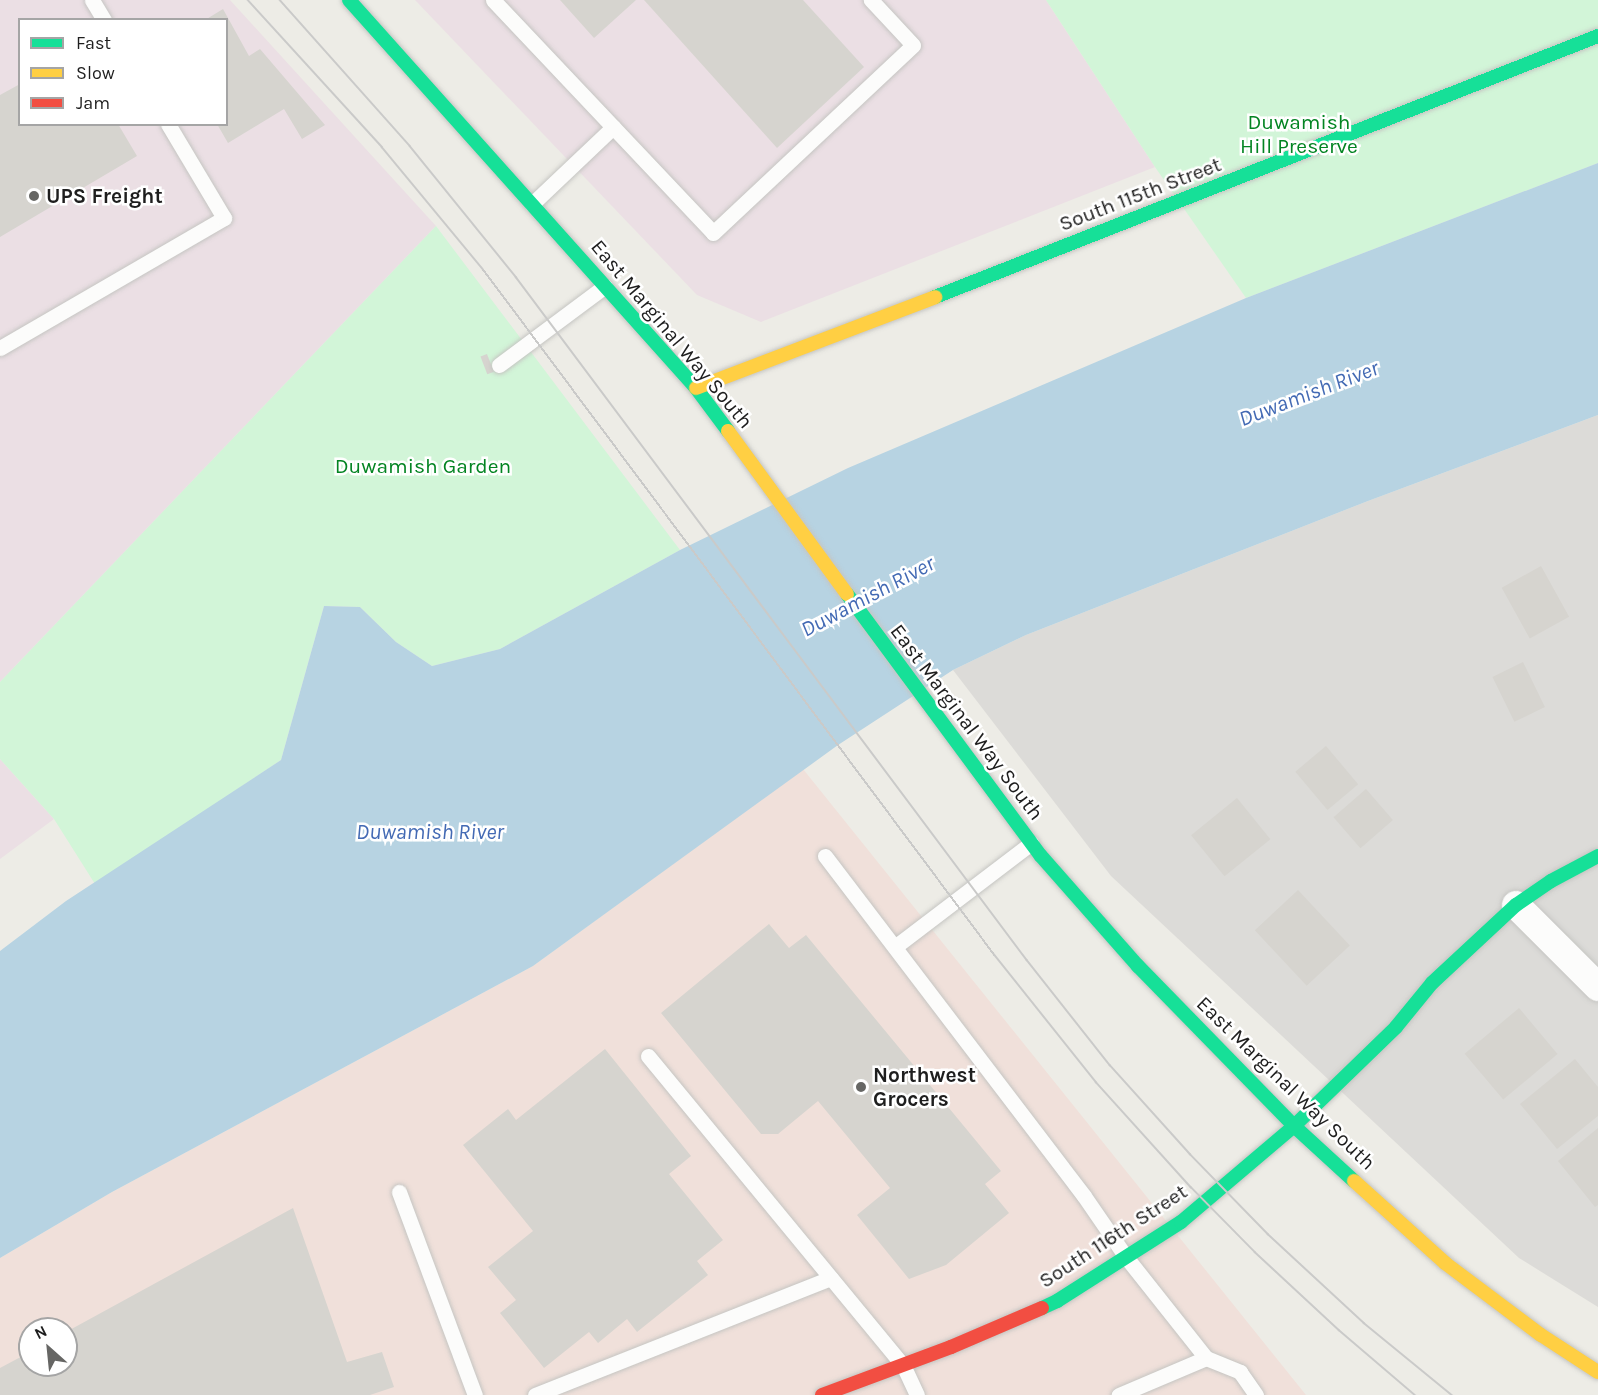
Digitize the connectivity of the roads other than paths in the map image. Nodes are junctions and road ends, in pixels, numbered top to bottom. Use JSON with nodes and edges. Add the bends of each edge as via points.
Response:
{"nodes":[{"id":1,"x":92,"y":0,"type":"edge"},
{"id":2,"x":349,"y":0,"type":"edge"},
{"id":3,"x":493,"y":0,"type":"edge"},
{"id":4,"x":871,"y":0,"type":"edge"},
{"id":5,"x":103,"y":18,"type":"edge"},
{"id":6,"x":1598,"y":36,"type":"edge"},
{"id":7,"x":169,"y":126,"type":"edge"},
{"id":8,"x":613,"y":127,"type":"junction"},
{"id":9,"x":532,"y":204,"type":"junction"},
{"id":10,"x":605,"y":286,"type":"junction"},
{"id":11,"x":0,"y":348,"type":"edge"},
{"id":12,"x":499,"y":365,"type":"dead end"},
{"id":13,"x":696,"y":388,"type":"junction"},
{"id":14,"x":1031,"y":843,"type":"junction"},
{"id":15,"x":825,"y":856,"type":"dead end"},
{"id":16,"x":1598,"y":856,"type":"edge"},
{"id":17,"x":1516,"y":905,"type":"junction"},
{"id":18,"x":896,"y":946,"type":"junction"},
{"id":19,"x":1598,"y":987,"type":"edge"},
{"id":20,"x":648,"y":1056,"type":"dead end"},
{"id":21,"x":1294,"y":1126,"type":"junction"},
{"id":22,"x":399,"y":1192,"type":"dead end"},
{"id":23,"x":1125,"y":1257,"type":"junction"},
{"id":24,"x":831,"y":1278,"type":"junction"},
{"id":25,"x":1206,"y":1358,"type":"junction"},
{"id":26,"x":903,"y":1365,"type":"junction"},
{"id":27,"x":1596,"y":1372,"type":"edge"},
{"id":28,"x":474,"y":1395,"type":"edge"},
{"id":29,"x":535,"y":1395,"type":"edge"},
{"id":30,"x":822,"y":1395,"type":"edge"},
{"id":31,"x":917,"y":1395,"type":"edge"},
{"id":32,"x":1119,"y":1395,"type":"edge"},
{"id":33,"x":1256,"y":1395,"type":"edge"}],
"edges":[{"from":1,"to":5,"type":"lane"},
{"from":2,"to":9,"type":"street","name":"East Marginal Way South"},
{"from":3,"to":8,"type":"lane"},
{"from":4,"to":8,"type":"lane","via":[[913,45],[713,233]]},
{"from":6,"to":13,"type":"street","name":"South 115th Street"},
{"from":7,"to":11,"type":"lane","via":[[224,218]]},
{"from":8,"to":9,"type":"lane"},
{"from":9,"to":10,"type":"street","name":"East Marginal Way South"},
{"from":10,"to":12,"type":"lane"},
{"from":10,"to":13,"type":"street","name":"East Marginal Way South"},
{"from":13,"to":14,"type":"street","name":"East Marginal Way South"},
{"from":14,"to":18,"type":"lane"},
{"from":14,"to":21,"type":"street","name":"East Marginal Way South","via":[[1138,966]]},
{"from":15,"to":18,"type":"lane"},
{"from":16,"to":17,"type":"street","name":"South 116th Street"},
{"from":17,"to":19,"type":"street"},
{"from":17,"to":21,"type":"street","name":"South 116th Street","via":[[1432,983],[1396,1027]]},
{"from":18,"to":23,"type":"lane","via":[[1084,1196]]},
{"from":20,"to":24,"type":"lane"},
{"from":21,"to":23,"type":"street","name":"South 116th Street","via":[[1181,1222]]},
{"from":21,"to":27,"type":"street","name":"East Marginal Way South","via":[[1445,1263]]},
{"from":22,"to":28,"type":"lane"},
{"from":23,"to":25,"type":"lane"},
{"from":23,"to":26,"type":"street","name":"South 116th Street","via":[[1057,1301]]},
{"from":24,"to":26,"type":"lane"},
{"from":24,"to":29,"type":"lane"},
{"from":25,"to":32,"type":"lane"},
{"from":25,"to":33,"type":"lane","via":[[1240,1372]]},
{"from":26,"to":30,"type":"street","name":"South 116th Street"},
{"from":26,"to":31,"type":"lane"}]}
